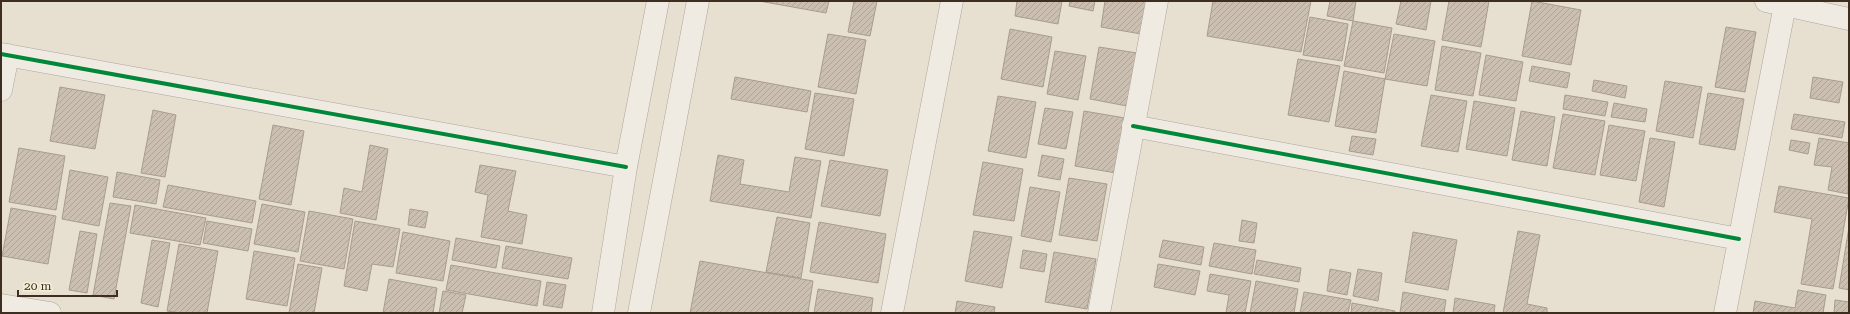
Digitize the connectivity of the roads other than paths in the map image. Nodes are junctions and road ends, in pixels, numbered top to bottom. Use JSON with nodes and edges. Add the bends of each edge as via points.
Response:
{"nodes":[{"id":1,"x":658,"y":1,"type":"edge"},
{"id":2,"x":698,"y":1,"type":"edge"},
{"id":3,"x":952,"y":1,"type":"edge"},
{"id":4,"x":1157,"y":1,"type":"edge"},
{"id":5,"x":1776,"y":3,"type":"edge"},
{"id":6,"x":1849,"y":19,"type":"edge"},
{"id":7,"x":4,"y":54,"type":"edge"},
{"id":8,"x":1,"y":90,"type":"edge"},
{"id":9,"x":1133,"y":126,"type":"junction"},
{"id":10,"x":626,"y":167,"type":"junction"},
{"id":11,"x":1739,"y":239,"type":"junction"},
{"id":12,"x":1,"y":305,"type":"edge"},
{"id":13,"x":50,"y":313,"type":"edge"},
{"id":14,"x":603,"y":313,"type":"edge"},
{"id":15,"x":639,"y":313,"type":"edge"},
{"id":16,"x":892,"y":313,"type":"edge"},
{"id":17,"x":1099,"y":313,"type":"edge"},
{"id":18,"x":1725,"y":313,"type":"edge"}],
"edges":[{"from":1,"to":10,"type":"street"},
{"from":2,"to":15,"type":"street"},
{"from":3,"to":16,"type":"street"},
{"from":4,"to":9,"type":"street"},
{"from":5,"to":6,"type":"street"},
{"from":5,"to":11,"type":"street"},
{"from":7,"to":8,"type":"street"},
{"from":7,"to":10,"type":"street"},
{"from":9,"to":11,"type":"street"},
{"from":9,"to":17,"type":"street"},
{"from":10,"to":14,"type":"street"},
{"from":11,"to":18,"type":"street"},
{"from":12,"to":13,"type":"street"}]}
